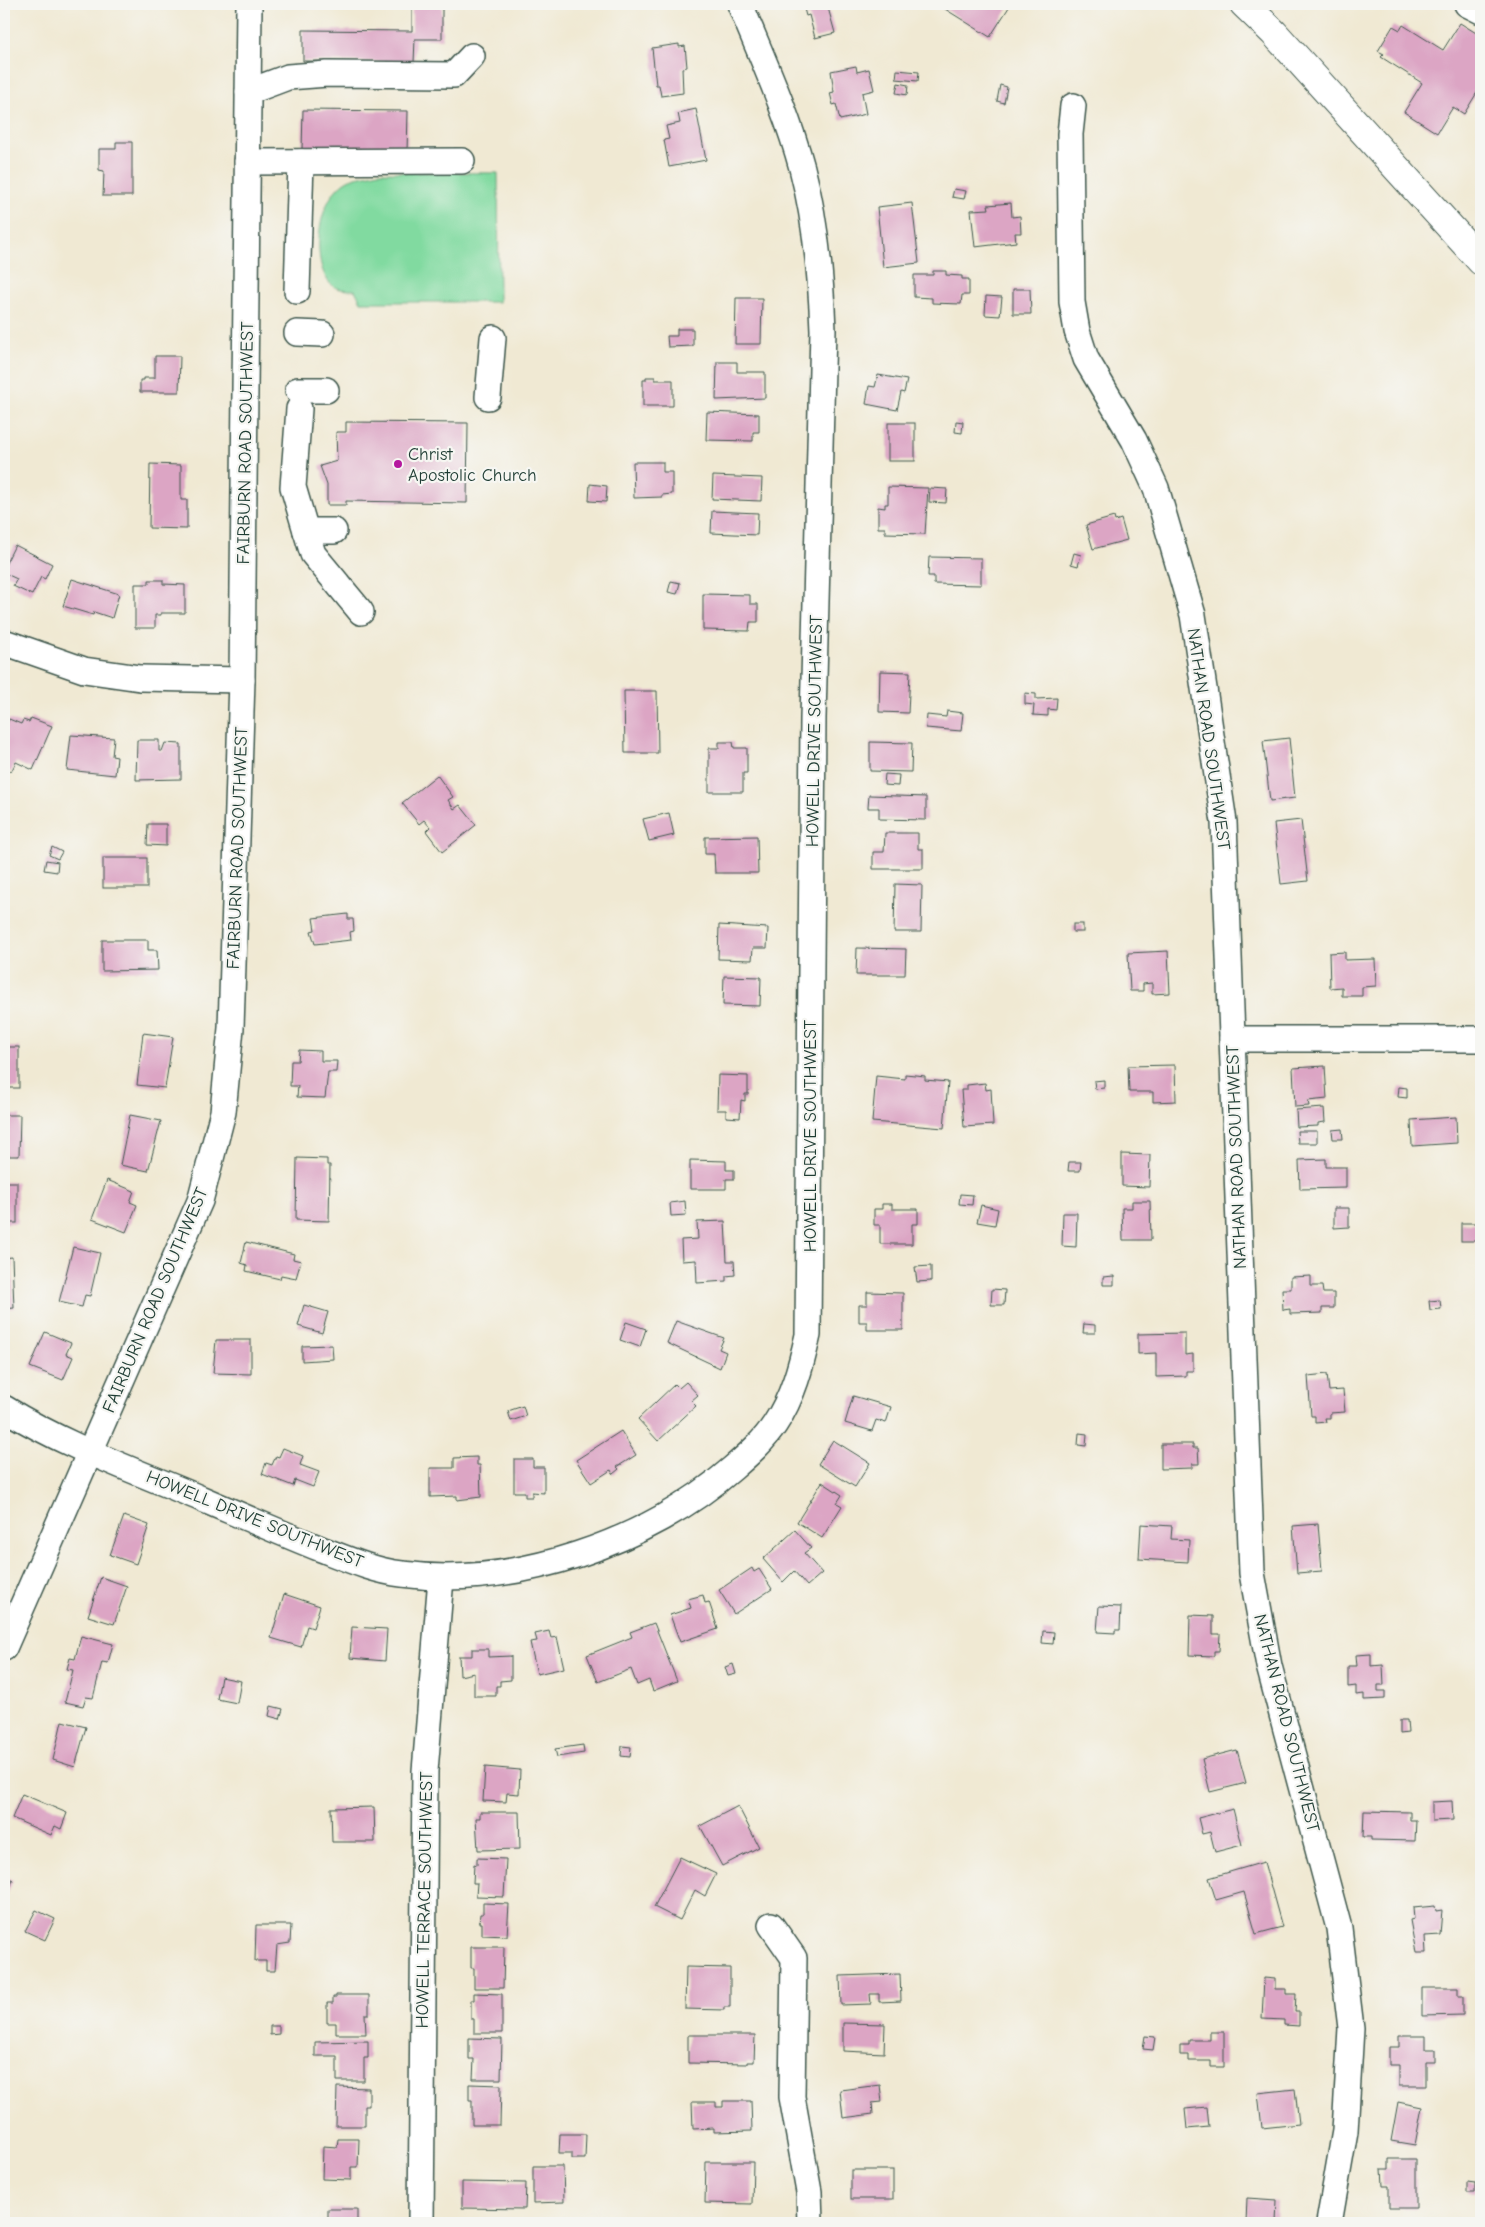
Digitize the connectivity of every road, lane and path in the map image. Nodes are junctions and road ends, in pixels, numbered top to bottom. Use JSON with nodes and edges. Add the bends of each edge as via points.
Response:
{"nodes":[{"id":1,"x":249,"y":4,"type":"edge"},
{"id":2,"x":740,"y":4,"type":"edge"},
{"id":3,"x":1244,"y":4,"type":"edge"},
{"id":4,"x":1467,"y":4,"type":"edge"},
{"id":5,"x":1481,"y":11,"type":"edge"},
{"id":6,"x":472,"y":56,"type":"dead end"},
{"id":7,"x":248,"y":92,"type":"junction"},
{"id":8,"x":1073,"y":106,"type":"dead end"},
{"id":9,"x":462,"y":161,"type":"dead end"},
{"id":10,"x":247,"y":162,"type":"junction"},
{"id":11,"x":300,"y":162,"type":"junction"},
{"id":12,"x":1481,"y":262,"type":"edge"},
{"id":13,"x":297,"y":291,"type":"dead end"},
{"id":14,"x":493,"y":338,"type":"dead end"},
{"id":15,"x":326,"y":390,"type":"dead end"},
{"id":16,"x":488,"y":397,"type":"dead end"},
{"id":17,"x":306,"y":531,"type":"junction"},
{"id":18,"x":334,"y":531,"type":"dead end"},
{"id":19,"x":361,"y":612,"type":"dead end"},
{"id":20,"x":4,"y":642,"type":"edge"},
{"id":21,"x":242,"y":680,"type":"junction"},
{"id":22,"x":1232,"y":1039,"type":"junction"},
{"id":23,"x":1481,"y":1039,"type":"edge"},
{"id":24,"x":4,"y":1408,"type":"edge"},
{"id":25,"x":91,"y":1451,"type":"junction"},
{"id":26,"x":441,"y":1578,"type":"junction"},
{"id":27,"x":4,"y":1648,"type":"edge"},
{"id":28,"x":771,"y":1925,"type":"dead end"},
{"id":29,"x":422,"y":2223,"type":"edge"},
{"id":30,"x":810,"y":2223,"type":"edge"},
{"id":31,"x":1329,"y":2223,"type":"edge"}],
"edges":[{"from":1,"to":7,"type":"street","name":"FAIRBURN ROAD SOUTHWEST"},
{"from":2,"to":26,"type":"street","name":"HOWELL DRIVE SOUTHWEST","via":[[802,167],[821,273],[823,330],[812,728],[808,1335],[798,1380],[776,1424],[752,1452],[678,1510],[635,1533],[556,1560],[486,1575]]},
{"from":3,"to":12,"type":"main road"},
{"from":4,"to":5,"type":"street"},
{"from":6,"to":7,"type":"street","via":[[454,75],[288,77]]},
{"from":7,"to":10,"type":"street","name":"FAIRBURN ROAD SOUTHWEST"},
{"from":8,"to":22,"type":"street","name":"NATHAN ROAD SOUTHWEST","via":[[1070,134],[1072,302],[1086,359],[1134,440],[1156,488],[1193,615],[1224,822]]},
{"from":9,"to":11,"type":"street"},
{"from":10,"to":11,"type":"street"},
{"from":10,"to":21,"type":"street","name":"FAIRBURN ROAD SOUTHWEST"},
{"from":11,"to":13,"type":"street"},
{"from":14,"to":16,"type":"street"},
{"from":15,"to":17,"type":"street","via":[[298,399],[293,487]]},
{"from":17,"to":18,"type":"street"},
{"from":17,"to":19,"type":"street","via":[[313,554]]},
{"from":20,"to":21,"type":"street","via":[[84,670],[140,678]]},
{"from":21,"to":25,"type":"street","name":"FAIRBURN ROAD SOUTHWEST","via":[[231,1028],[223,1112],[200,1201]]},
{"from":22,"to":23,"type":"street"},
{"from":22,"to":31,"type":"street","name":"NATHAN ROAD SOUTHWEST","via":[[1252,1573],[1269,1666],[1339,1928],[1351,2028],[1345,2131]]},
{"from":24,"to":25,"type":"street","name":"HOWELL DRIVE SOUTHWEST","via":[[30,1424]]},
{"from":25,"to":26,"type":"street","name":"HOWELL DRIVE SOUTHWEST","via":[[277,1532],[356,1562],[400,1574]]},
{"from":25,"to":27,"type":"street","name":"FAIRBURN ROAD SOUTHWEST"},
{"from":26,"to":29,"type":"street","name":"HOWELL TERRACE SOUTHWEST","via":[[425,1771]]},
{"from":28,"to":30,"type":"street","via":[[794,1958],[792,2097],[809,2192]]}]}
